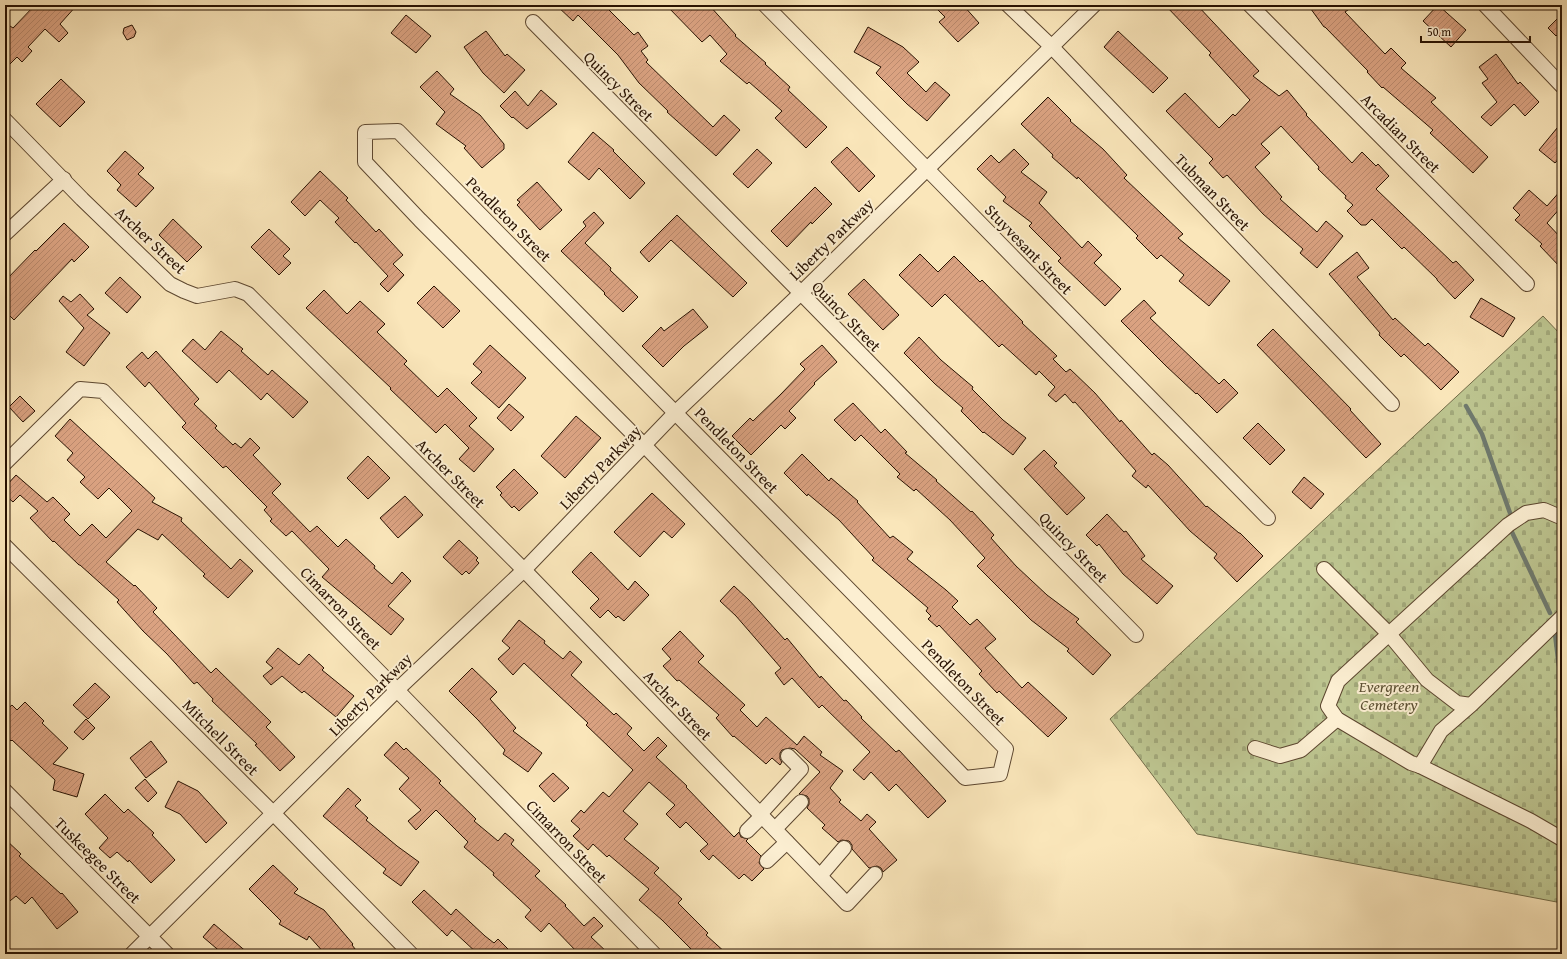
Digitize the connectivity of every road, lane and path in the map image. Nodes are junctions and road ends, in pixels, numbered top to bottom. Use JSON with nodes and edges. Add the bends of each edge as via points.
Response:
{"nodes":[{"id":1,"x":765,"y":5,"type":"edge"},
{"id":2,"x":1008,"y":5,"type":"edge"},
{"id":3,"x":1094,"y":5,"type":"edge"},
{"id":4,"x":1250,"y":5,"type":"edge"},
{"id":5,"x":1486,"y":5,"type":"edge"},
{"id":6,"x":533,"y":22,"type":"dead end"},
{"id":7,"x":1051,"y":46,"type":"junction"},
{"id":8,"x":1562,"y":86,"type":"edge"},
{"id":9,"x":5,"y":120,"type":"edge"},
{"id":10,"x":927,"y":169,"type":"junction"},
{"id":11,"x":64,"y":179,"type":"junction"},
{"id":12,"x":5,"y":234,"type":"edge"},
{"id":13,"x":1527,"y":284,"type":"dead end"},
{"id":14,"x":801,"y":293,"type":"junction"},
{"id":15,"x":1392,"y":404,"type":"dead end"},
{"id":16,"x":676,"y":412,"type":"junction"},
{"id":17,"x":644,"y":445,"type":"junction"},
{"id":18,"x":5,"y":463,"type":"edge"},
{"id":19,"x":1561,"y":516,"type":"edge"},
{"id":20,"x":1268,"y":518,"type":"dead end"},
{"id":21,"x":5,"y":546,"type":"edge"},
{"id":22,"x":1324,"y":569,"type":"dead end"},
{"id":23,"x":524,"y":570,"type":"junction"},
{"id":24,"x":1562,"y":617,"type":"edge"},
{"id":25,"x":1388,"y":634,"type":"junction"},
{"id":26,"x":1136,"y":635,"type":"dead end"},
{"id":27,"x":397,"y":690,"type":"junction"},
{"id":28,"x":1471,"y":705,"type":"junction"},
{"id":29,"x":1337,"y":720,"type":"junction"},
{"id":30,"x":1255,"y":748,"type":"dead end"},
{"id":31,"x":788,"y":756,"type":"dead end"},
{"id":32,"x":1420,"y":766,"type":"junction"},
{"id":33,"x":5,"y":790,"type":"edge"},
{"id":34,"x":801,"y":802,"type":"dead end"},
{"id":35,"x":274,"y":814,"type":"junction"},
{"id":36,"x":761,"y":815,"type":"junction"},
{"id":37,"x":775,"y":829,"type":"junction"},
{"id":38,"x":747,"y":831,"type":"dead end"},
{"id":39,"x":1562,"y":839,"type":"edge"},
{"id":40,"x":787,"y":842,"type":"junction"},
{"id":41,"x":844,"y":848,"type":"dead end"},
{"id":42,"x":767,"y":861,"type":"dead end"},
{"id":43,"x":875,"y":874,"type":"dead end"},
{"id":44,"x":820,"y":876,"type":"junction"},
{"id":45,"x":150,"y":936,"type":"junction"},
{"id":46,"x":132,"y":954,"type":"edge"},
{"id":47,"x":168,"y":954,"type":"edge"},
{"id":48,"x":411,"y":954,"type":"edge"},
{"id":49,"x":654,"y":954,"type":"edge"}],
"edges":[{"from":1,"to":10,"type":"street","name":"Stuyvesant Street"},
{"from":2,"to":7,"type":"street","name":"Tubman Street"},
{"from":3,"to":7,"type":"street","name":"Liberty Parkway"},
{"from":4,"to":13,"type":"street","name":"Arcadian Street"},
{"from":5,"to":8,"type":"street"},
{"from":6,"to":14,"type":"street","name":"Quincy Street"},
{"from":7,"to":10,"type":"street","name":"Liberty Parkway"},
{"from":7,"to":15,"type":"street","name":"Tubman Street"},
{"from":9,"to":11,"type":"street","name":"Archer Street"},
{"from":10,"to":14,"type":"street","name":"Liberty Parkway"},
{"from":10,"to":20,"type":"street","name":"Stuyvesant Street"},
{"from":11,"to":12,"type":"street"},
{"from":11,"to":23,"type":"street","name":"Archer Street","via":[[170,284],[197,296],[235,289],[248,294]]},
{"from":14,"to":16,"type":"street","name":"Liberty Parkway"},
{"from":14,"to":26,"type":"street","name":"Quincy Street"},
{"from":16,"to":17,"type":"street","name":"Liberty Parkway"},
{"from":16,"to":17,"type":"street","name":"Pendleton Street","via":[[398,131],[365,132],[365,162]]},
{"from":16,"to":17,"type":"street","name":"Pendleton Street","via":[[1006,749],[1000,774],[965,778]]},
{"from":17,"to":23,"type":"street","name":"Liberty Parkway"},
{"from":18,"to":27,"type":"street","name":"Cimarron Street","via":[[80,389],[103,391]]},
{"from":19,"to":25,"type":"street","via":[[1544,510],[1526,513],[1508,524]]},
{"from":21,"to":35,"type":"street","name":"Mitchell Street"},
{"from":22,"to":25,"type":"street"},
{"from":23,"to":27,"type":"street","name":"Liberty Parkway"},
{"from":23,"to":36,"type":"street","name":"Archer Street"},
{"from":24,"to":28,"type":"street"},
{"from":25,"to":28,"type":"street","via":[[1427,680],[1457,703]]},
{"from":25,"to":29,"type":"street","via":[[1338,681],[1328,706]]},
{"from":27,"to":35,"type":"street","name":"Liberty Parkway"},
{"from":27,"to":49,"type":"street","name":"Cimarron Street"},
{"from":28,"to":32,"type":"street","via":[[1441,731]]},
{"from":29,"to":30,"type":"street","via":[[1301,750],[1280,756]]},
{"from":29,"to":32,"type":"street"},
{"from":31,"to":36,"type":"street","via":[[801,769]]},
{"from":32,"to":39,"type":"street"},
{"from":33,"to":45,"type":"street","name":"Tuskeegee Street"},
{"from":34,"to":37,"type":"street"},
{"from":35,"to":45,"type":"street","name":"Liberty Parkway"},
{"from":35,"to":48,"type":"street","name":"Mitchell Street"},
{"from":36,"to":37,"type":"street","name":"Archer Street"},
{"from":36,"to":38,"type":"street"},
{"from":37,"to":40,"type":"street","name":"Archer Street"},
{"from":40,"to":42,"type":"street"},
{"from":40,"to":44,"type":"street","name":"Archer Street"},
{"from":41,"to":44,"type":"street"},
{"from":43,"to":44,"type":"street","name":"Archer Street","via":[[847,904]]},
{"from":45,"to":46,"type":"street","name":"Liberty Parkway"},
{"from":45,"to":47,"type":"street","name":"Tuskeegee Street"}]}
